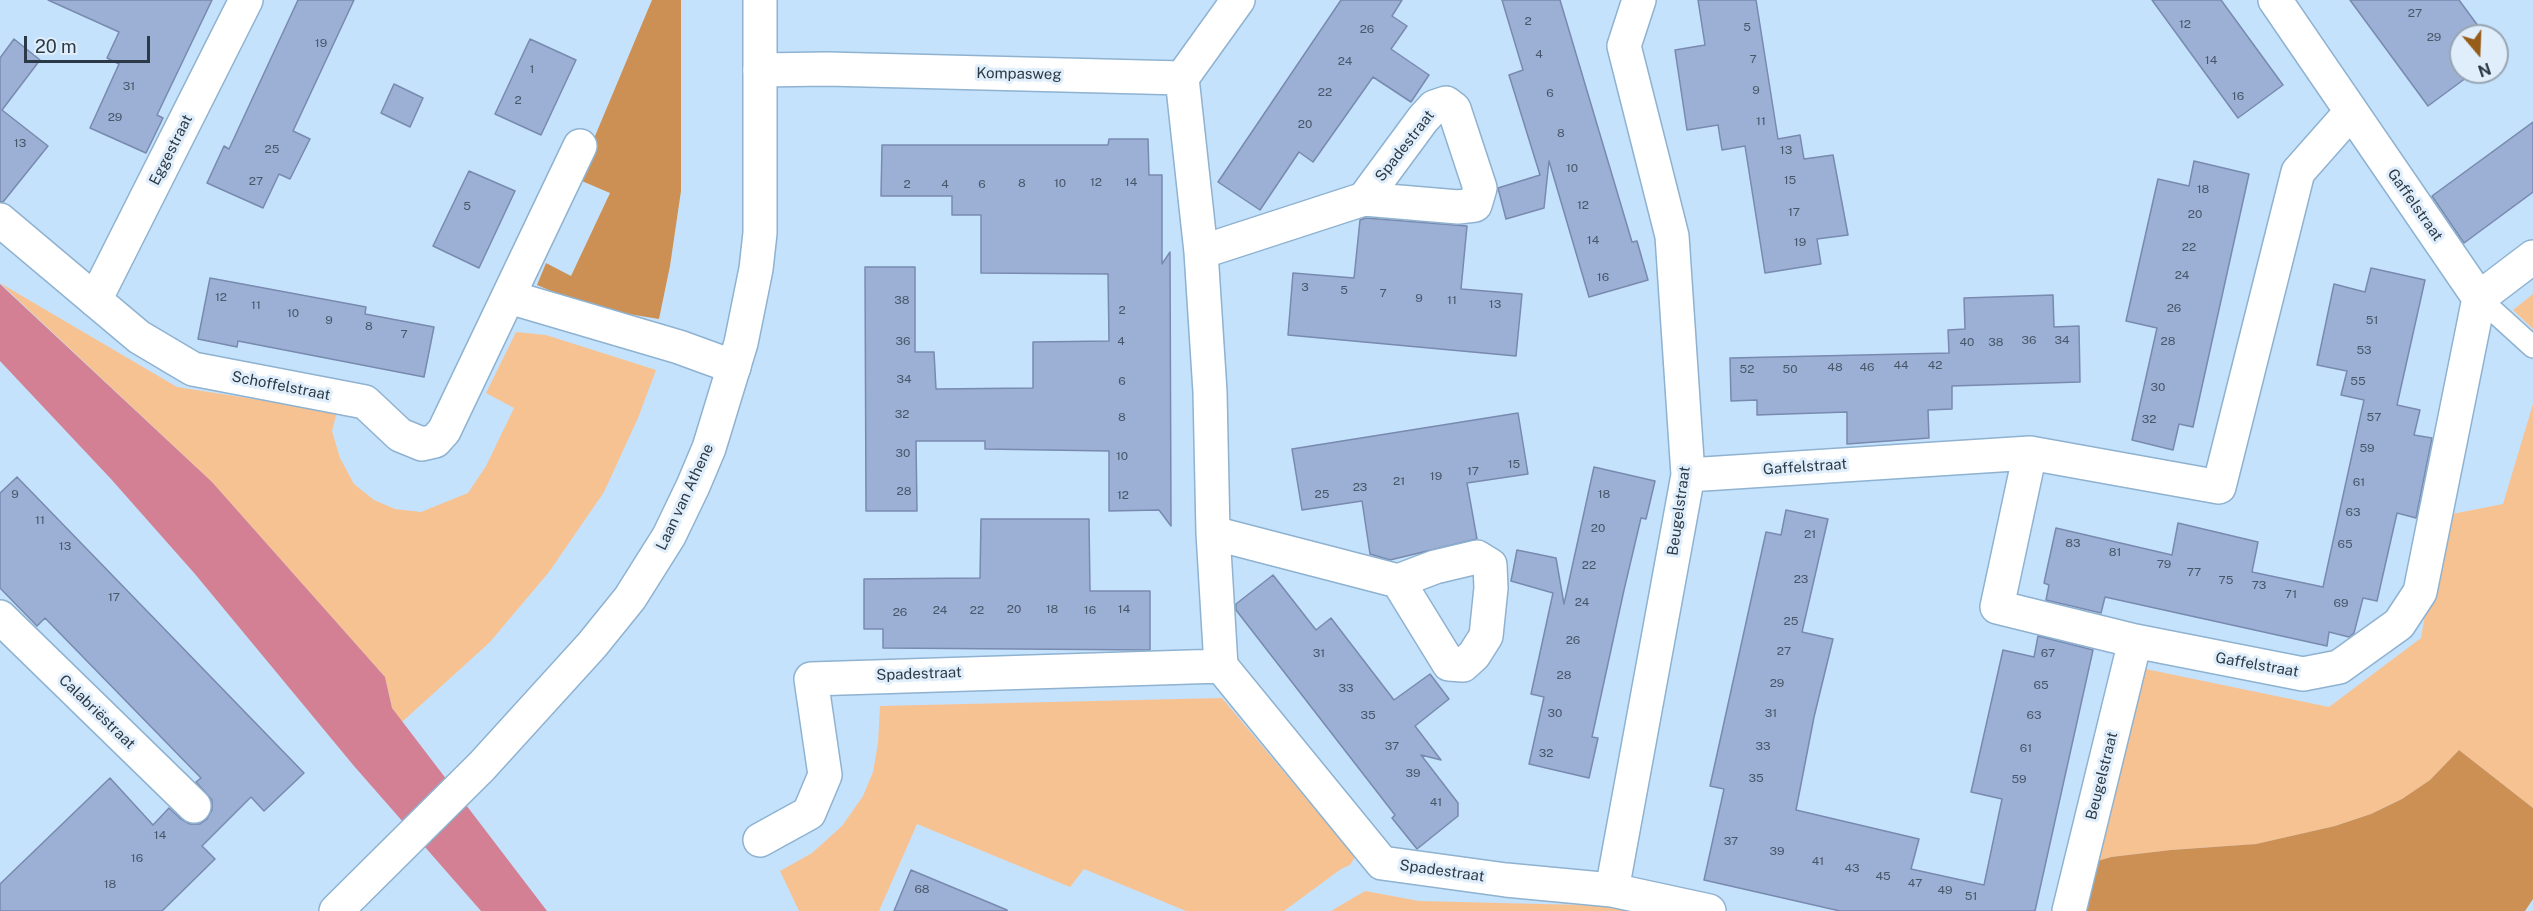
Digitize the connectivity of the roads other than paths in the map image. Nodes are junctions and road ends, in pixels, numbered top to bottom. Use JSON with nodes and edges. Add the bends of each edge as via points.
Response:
{"nodes":[{"id":1,"x":246,"y":0,"type":"edge"},
{"id":2,"x":760,"y":0,"type":"edge"},
{"id":3,"x":1238,"y":0,"type":"edge"},
{"id":4,"x":1639,"y":0,"type":"edge"},
{"id":5,"x":2275,"y":0,"type":"edge"},
{"id":6,"x":760,"y":70,"type":"junction"},
{"id":7,"x":1182,"y":78,"type":"junction"},
{"id":8,"x":2351,"y":112,"type":"junction"},
{"id":9,"x":580,"y":146,"type":"dead end"},
{"id":10,"x":1364,"y":199,"type":"dead end"},
{"id":11,"x":0,"y":220,"type":"edge"},
{"id":12,"x":1201,"y":252,"type":"junction"},
{"id":13,"x":2533,"y":258,"type":"edge"},
{"id":14,"x":509,"y":297,"type":"junction"},
{"id":15,"x":2479,"y":298,"type":"junction"},
{"id":16,"x":95,"y":300,"type":"junction"},
{"id":17,"x":2533,"y":347,"type":"edge"},
{"id":18,"x":734,"y":368,"type":"junction"},
{"id":19,"x":2030,"y":453,"type":"junction"},
{"id":20,"x":1688,"y":474,"type":"junction"},
{"id":21,"x":1213,"y":533,"type":"junction"},
{"id":22,"x":1398,"y":581,"type":"dead end"},
{"id":23,"x":0,"y":617,"type":"edge"},
{"id":24,"x":2135,"y":641,"type":"junction"},
{"id":25,"x":1221,"y":666,"type":"junction"},
{"id":26,"x":194,"y":806,"type":"dead end"},
{"id":27,"x":760,"y":840,"type":"dead end"},
{"id":28,"x":1612,"y":890,"type":"junction"},
{"id":29,"x":336,"y":911,"type":"edge"},
{"id":30,"x":1709,"y":911,"type":"edge"},
{"id":31,"x":2068,"y":911,"type":"edge"}],
"edges":[{"from":1,"to":16,"type":"street","name":"Eggestraat"},
{"from":2,"to":6,"type":"street","name":"Laan van Athene"},
{"from":3,"to":7,"type":"street"},
{"from":4,"to":20,"type":"street","name":"Beugelstraat","via":[[1624,46],[1672,236]]},
{"from":5,"to":8,"type":"street","name":"Gaffelstraat"},
{"from":6,"to":7,"type":"street","name":"Kompasweg"},
{"from":6,"to":18,"type":"street","name":"Laan van Athene","via":[[760,233],[750,302]]},
{"from":7,"to":12,"type":"street"},
{"from":8,"to":15,"type":"street","name":"Gaffelstraat"},
{"from":8,"to":19,"type":"street","name":"Gaffelstraat","via":[[2298,172],[2219,487]]},
{"from":9,"to":14,"type":"street","name":"Schoffelstraat"},
{"from":10,"to":12,"type":"street"},
{"from":11,"to":16,"type":"street","name":"Schoffelstraat"},
{"from":12,"to":21,"type":"street","via":[[1210,392]]},
{"from":13,"to":15,"type":"street"},
{"from":14,"to":16,"type":"street","name":"Schoffelstraat","via":[[444,431],[435,441],[422,444],[400,435],[365,402],[193,369],[139,337]]},
{"from":14,"to":18,"type":"street","via":[[679,347]]},
{"from":15,"to":17,"type":"lane"},
{"from":15,"to":24,"type":"street","name":"Gaffelstraat","via":[[2420,592],[2399,624],[2339,667],[2303,674]]},
{"from":18,"to":29,"type":"street","name":"Laan van Athene","via":[[693,486],[669,536],[630,598],[534,711]]},
{"from":19,"to":20,"type":"street","name":"Gaffelstraat"},
{"from":19,"to":24,"type":"street","name":"Gaffelstraat","via":[[1997,607]]},
{"from":20,"to":28,"type":"street","name":"Beugelstraat"},
{"from":21,"to":22,"type":"street"},
{"from":21,"to":25,"type":"street"},
{"from":23,"to":26,"type":"street","name":"Calabriëstraat"},
{"from":24,"to":31,"type":"street","name":"Beugelstraat"},
{"from":25,"to":27,"type":"street","name":"Spadestraat","via":[[811,679],[825,775],[809,813]]},
{"from":25,"to":28,"type":"street","name":"Spadestraat","via":[[1382,863]]},
{"from":28,"to":30,"type":"street"}]}
